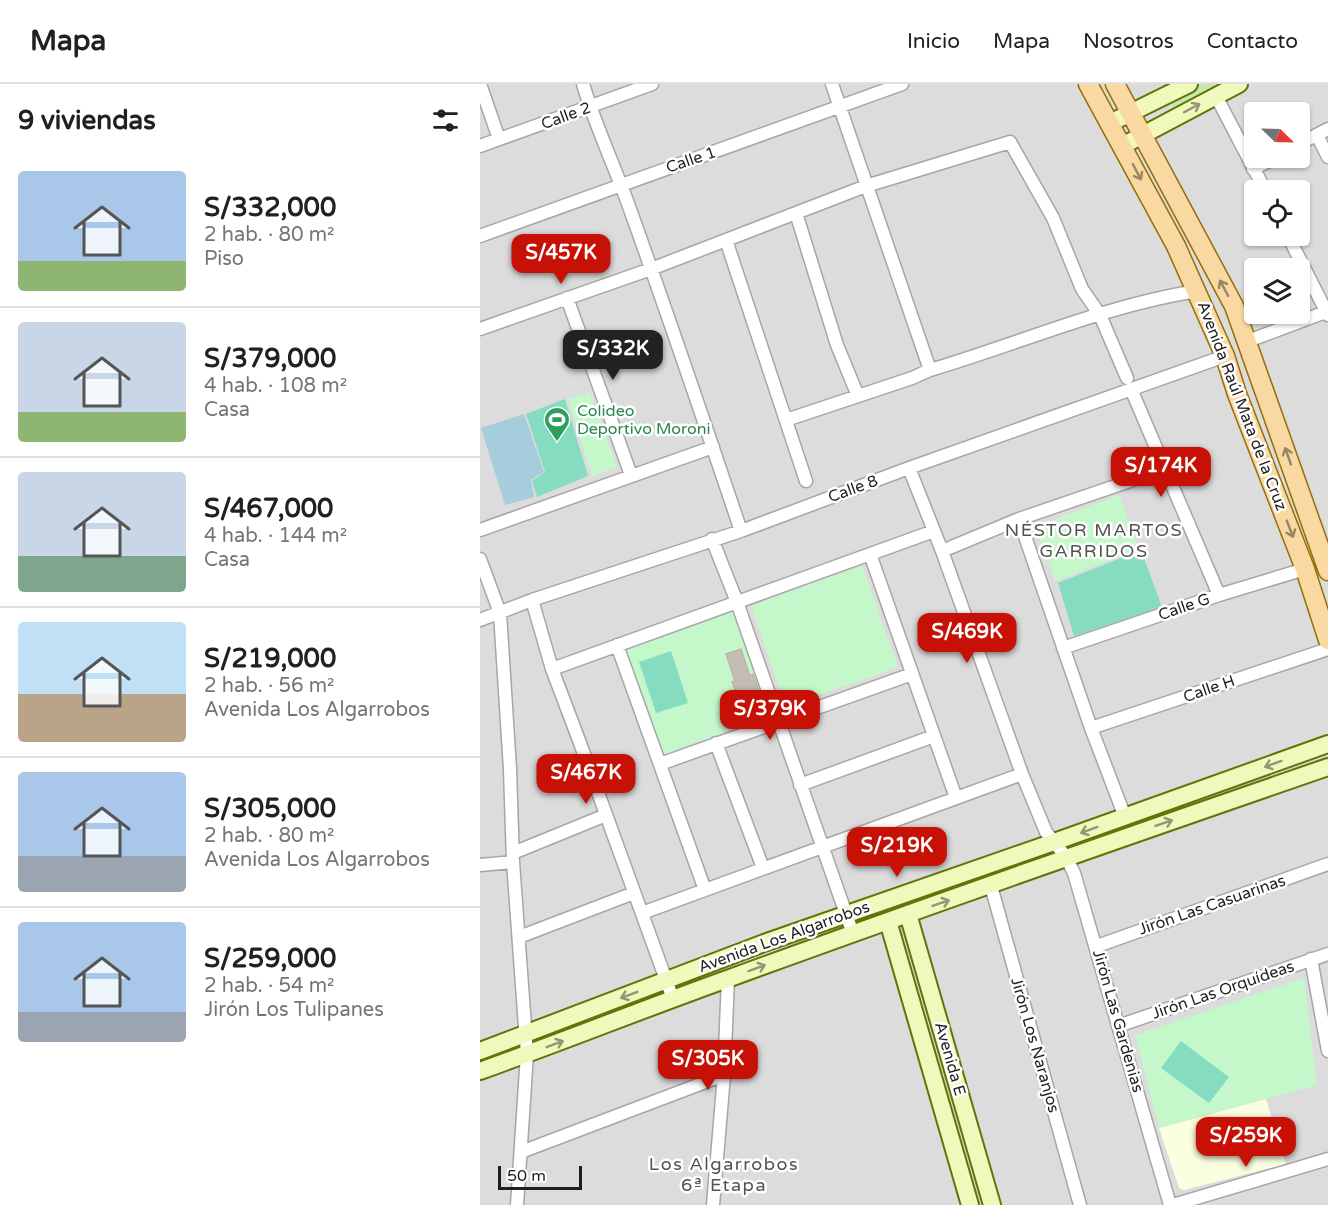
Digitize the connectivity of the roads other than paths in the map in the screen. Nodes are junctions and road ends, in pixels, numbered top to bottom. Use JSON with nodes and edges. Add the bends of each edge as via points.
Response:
{"nodes":[{"id":1,"x":480,"y":84,"type":"edge"},
{"id":2,"x":583,"y":84,"type":"edge"},
{"id":3,"x":652,"y":84,"type":"edge"},
{"id":4,"x":832,"y":84,"type":"edge"},
{"id":5,"x":902,"y":84,"type":"edge"},
{"id":6,"x":1088,"y":84,"type":"edge"},
{"id":7,"x":1115,"y":84,"type":"edge"},
{"id":8,"x":1189,"y":84,"type":"edge"},
{"id":9,"x":1239,"y":84,"type":"edge"},
{"id":10,"x":1216,"y":96,"type":"junction"},
{"id":11,"x":590,"y":107,"type":"junction"},
{"id":12,"x":839,"y":108,"type":"junction"},
{"id":13,"x":1131,"y":112,"type":"junction"},
{"id":14,"x":1110,"y":123,"type":"junction"},
{"id":15,"x":1323,"y":132,"type":"edge"},
{"id":16,"x":1143,"y":135,"type":"junction"},
{"id":17,"x":499,"y":140,"type":"junction"},
{"id":18,"x":480,"y":146,"type":"edge"},
{"id":19,"x":1122,"y":146,"type":"junction"},
{"id":20,"x":1328,"y":157,"type":"edge"},
{"id":21,"x":1253,"y":169,"type":"joint"},
{"id":22,"x":1259,"y":180,"type":"edge"},
{"id":23,"x":622,"y":185,"type":"junction"},
{"id":24,"x":866,"y":186,"type":"junction"},
{"id":25,"x":796,"y":213,"type":"junction"},
{"id":26,"x":480,"y":236,"type":"edge"},
{"id":27,"x":726,"y":240,"type":"junction"},
{"id":28,"x":1293,"y":246,"type":"edge"},
{"id":29,"x":651,"y":269,"type":"junction"},
{"id":30,"x":1197,"y":291,"type":"junction"},
{"id":31,"x":567,"y":298,"type":"junction"},
{"id":32,"x":1328,"y":312,"type":"edge"},
{"id":33,"x":1100,"y":315,"type":"junction"},
{"id":34,"x":480,"y":329,"type":"edge"},
{"id":35,"x":1248,"y":342,"type":"junction"},
{"id":36,"x":1226,"y":356,"type":"junction"},
{"id":37,"x":930,"y":370,"type":"junction"},
{"id":38,"x":1129,"y":383,"type":"junction"},
{"id":39,"x":858,"y":396,"type":"junction"},
{"id":40,"x":786,"y":420,"type":"junction"},
{"id":41,"x":713,"y":447,"type":"junction"},
{"id":42,"x":909,"y":468,"type":"junction"},
{"id":43,"x":1166,"y":469,"type":"junction"},
{"id":44,"x":631,"y":475,"type":"junction"},
{"id":45,"x":806,"y":481,"type":"dead end"},
{"id":46,"x":1019,"y":519,"type":"junction"},
{"id":47,"x":480,"y":530,"type":"edge"},
{"id":48,"x":741,"y":531,"type":"junction"},
{"id":49,"x":934,"y":531,"type":"junction"},
{"id":50,"x":712,"y":539,"type":"junction"},
{"id":51,"x":1324,"y":543,"type":"edge"},
{"id":52,"x":942,"y":550,"type":"junction"},
{"id":53,"x":870,"y":554,"type":"junction"},
{"id":54,"x":480,"y":559,"type":"edge"},
{"id":55,"x":1305,"y":569,"type":"junction"},
{"id":56,"x":1328,"y":571,"type":"edge"},
{"id":57,"x":1219,"y":595,"type":"junction"},
{"id":58,"x":532,"y":600,"type":"junction"},
{"id":59,"x":737,"y":602,"type":"junction"},
{"id":60,"x":500,"y":613,"type":"junction"},
{"id":61,"x":480,"y":620,"type":"edge"},
{"id":62,"x":1328,"y":640,"type":"edge"},
{"id":63,"x":617,"y":645,"type":"junction"},
{"id":64,"x":1063,"y":648,"type":"junction"},
{"id":65,"x":1328,"y":649,"type":"edge"},
{"id":66,"x":552,"y":669,"type":"junction"},
{"id":67,"x":912,"y":674,"type":"junction"},
{"id":68,"x":778,"y":721,"type":"junction"},
{"id":69,"x":1091,"y":728,"type":"junction"},
{"id":70,"x":934,"y":736,"type":"junction"},
{"id":71,"x":716,"y":743,"type":"junction"},
{"id":72,"x":1328,"y":744,"type":"edge"},
{"id":73,"x":660,"y":764,"type":"junction"},
{"id":74,"x":1328,"y":767,"type":"edge"},
{"id":75,"x":1022,"y":774,"type":"junction"},
{"id":76,"x":800,"y":785,"type":"junction"},
{"id":77,"x":956,"y":798,"type":"junction"},
{"id":78,"x":606,"y":815,"type":"junction"},
{"id":79,"x":1125,"y":817,"type":"junction"},
{"id":80,"x":1054,"y":842,"type":"junction"},
{"id":81,"x":822,"y":846,"type":"junction"},
{"id":82,"x":513,"y":857,"type":"junction"},
{"id":83,"x":1066,"y":857,"type":"junction"},
{"id":84,"x":1328,"y":864,"type":"edge"},
{"id":85,"x":480,"y":865,"type":"edge"},
{"id":86,"x":763,"y":868,"type":"junction"},
{"id":87,"x":990,"y":886,"type":"junction"},
{"id":88,"x":705,"y":890,"type":"junction"},
{"id":89,"x":634,"y":892,"type":"junction"},
{"id":90,"x":642,"y":913,"type":"junction"},
{"id":91,"x":847,"y":914,"type":"junction"},
{"id":92,"x":909,"y":914,"type":"junction"},
{"id":93,"x":888,"y":921,"type":"junction"},
{"id":94,"x":853,"y":934,"type":"junction"},
{"id":95,"x":519,"y":937,"type":"junction"},
{"id":96,"x":1097,"y":946,"type":"junction"},
{"id":97,"x":1328,"y":954,"type":"edge"},
{"id":98,"x":1311,"y":959,"type":"junction"},
{"id":99,"x":728,"y":978,"type":"junction"},
{"id":100,"x":666,"y":981,"type":"junction"},
{"id":101,"x":673,"y":999,"type":"junction"},
{"id":102,"x":1118,"y":1026,"type":"junction"},
{"id":103,"x":524,"y":1036,"type":"junction"},
{"id":104,"x":480,"y":1051,"type":"edge"},
{"id":105,"x":1328,"y":1051,"type":"edge"},
{"id":106,"x":527,"y":1054,"type":"junction"},
{"id":107,"x":480,"y":1071,"type":"edge"},
{"id":108,"x":724,"y":1075,"type":"junction"},
{"id":109,"x":521,"y":1152,"type":"junction"},
{"id":110,"x":1328,"y":1159,"type":"edge"},
{"id":111,"x":517,"y":1205,"type":"edge"},
{"id":112,"x":713,"y":1205,"type":"edge"},
{"id":113,"x":970,"y":1205,"type":"edge"},
{"id":114,"x":992,"y":1205,"type":"edge"},
{"id":115,"x":1080,"y":1205,"type":"edge"},
{"id":116,"x":1172,"y":1205,"type":"edge"}],
"edges":[{"from":1,"to":17,"type":"street"},
{"from":2,"to":11,"type":"street"},
{"from":3,"to":11,"type":"street","name":"Calle 2"},
{"from":4,"to":12,"type":"street"},
{"from":5,"to":12,"type":"street","name":"Calle 1"},
{"from":6,"to":14,"type":"main road","name":"Avenida Raúl Mata de la Cruz"},
{"from":7,"to":13,"type":"main road","name":"Avenida Raúl Mata de la Cruz"},
{"from":8,"to":13,"type":"street"},
{"from":9,"to":10,"type":"street"},
{"from":16,"to":10,"type":"street","one_way":true},
{"from":10,"to":21,"type":"street"},
{"from":11,"to":17,"type":"street","name":"Calle 2"},
{"from":11,"to":23,"type":"street"},
{"from":12,"to":23,"type":"street","name":"Calle 1"},
{"from":12,"to":24,"type":"street"},
{"from":13,"to":14,"type":"street"},
{"from":13,"to":16,"type":"main road","name":"Avenida Raúl Mata de la Cruz"},
{"from":14,"to":19,"type":"main road","name":"Avenida Raúl Mata de la Cruz"},
{"from":15,"to":20,"type":"street"},
{"from":16,"to":19,"type":"street"},
{"from":35,"to":16,"type":"main road","name":"Avenida Raúl Mata de la Cruz","one_way":true,"via":[[1234,306]]},
{"from":17,"to":18,"type":"street","name":"Calle 2"},
{"from":19,"to":30,"type":"main road","name":"Avenida Raúl Mata de la Cruz","one_way":true},
{"from":21,"to":22,"type":"street"},
{"from":23,"to":26,"type":"street","name":"Calle 1"},
{"from":23,"to":29,"type":"street"},
{"from":24,"to":25,"type":"street"},
{"from":24,"to":33,"type":"street","via":[[1010,142],[1053,218],[1082,289]]},
{"from":24,"to":37,"type":"street"},
{"from":25,"to":27,"type":"street"},
{"from":25,"to":39,"type":"street","via":[[837,345]]},
{"from":27,"to":29,"type":"street"},
{"from":27,"to":40,"type":"street"},
{"from":28,"to":32,"type":"street"},
{"from":29,"to":31,"type":"street"},
{"from":29,"to":41,"type":"street"},
{"from":30,"to":33,"type":"street"},
{"from":30,"to":36,"type":"main road","name":"Avenida Raúl Mata de la Cruz"},
{"from":31,"to":34,"type":"street"},
{"from":31,"to":44,"type":"street"},
{"from":32,"to":35,"type":"street"},
{"from":33,"to":37,"type":"street"},
{"from":33,"to":38,"type":"street"},
{"from":51,"to":35,"type":"main road","name":"Avenida Raúl Mata de la Cruz","one_way":true},
{"from":36,"to":38,"type":"street","name":"Calle 8"},
{"from":36,"to":55,"type":"main road","name":"Avenida Raúl Mata de la Cruz","one_way":true},
{"from":37,"to":39,"type":"street"},
{"from":38,"to":42,"type":"street","name":"Calle 8"},
{"from":38,"to":43,"type":"street"},
{"from":39,"to":40,"type":"street"},
{"from":40,"to":45,"type":"street"},
{"from":41,"to":44,"type":"street"},
{"from":41,"to":48,"type":"street"},
{"from":42,"to":48,"type":"street","name":"Calle 8"},
{"from":42,"to":49,"type":"street","name":"Jirón Las Gardenias"},
{"from":43,"to":46,"type":"street"},
{"from":43,"to":57,"type":"street"},
{"from":44,"to":47,"type":"street"},
{"from":46,"to":52,"type":"street"},
{"from":46,"to":64,"type":"street"},
{"from":48,"to":50,"type":"street","name":"Calle 8"},
{"from":49,"to":52,"type":"street","name":"Jirón Las Gardenias"},
{"from":49,"to":53,"type":"street"},
{"from":50,"to":58,"type":"street","name":"Calle 8"},
{"from":50,"to":59,"type":"street"},
{"from":51,"to":56,"type":"main road","name":"Avenida Raúl Mata de la Cruz"},
{"from":52,"to":75,"type":"street","name":"Jirón Las Gardenias"},
{"from":53,"to":59,"type":"street"},
{"from":53,"to":67,"type":"street"},
{"from":54,"to":60,"type":"street"},
{"from":55,"to":57,"type":"street","name":"Calle G"},
{"from":55,"to":62,"type":"main road","name":"Avenida Raúl Mata de la Cruz"},
{"from":57,"to":64,"type":"street","name":"Calle G"},
{"from":58,"to":60,"type":"street","name":"Calle 8"},
{"from":58,"to":66,"type":"street"},
{"from":59,"to":63,"type":"street"},
{"from":59,"to":68,"type":"street"},
{"from":60,"to":61,"type":"street","name":"Calle 8"},
{"from":60,"to":82,"type":"street"},
{"from":63,"to":66,"type":"street"},
{"from":63,"to":73,"type":"street"},
{"from":64,"to":69,"type":"street"},
{"from":65,"to":69,"type":"street","name":"Calle H"},
{"from":66,"to":78,"type":"street"},
{"from":67,"to":68,"type":"street"},
{"from":67,"to":70,"type":"street"},
{"from":68,"to":71,"type":"street"},
{"from":68,"to":76,"type":"street"},
{"from":69,"to":79,"type":"street"},
{"from":70,"to":76,"type":"street"},
{"from":70,"to":77,"type":"street"},
{"from":71,"to":73,"type":"street"},
{"from":71,"to":86,"type":"street"},
{"from":72,"to":79,"type":"street","name":"Avenida Los Algarrobos","one_way":true},
{"from":73,"to":88,"type":"street"},
{"from":83,"to":74,"type":"street","name":"Avenida Los Algarrobos","one_way":true},
{"from":75,"to":77,"type":"street"},
{"from":75,"to":80,"type":"street","name":"Jirón Las Gardenias"},
{"from":76,"to":81,"type":"street"},
{"from":77,"to":81,"type":"street"},
{"from":78,"to":82,"type":"street"},
{"from":78,"to":89,"type":"street"},
{"from":79,"to":80,"type":"street","name":"Avenida Los Algarrobos","one_way":true},
{"from":80,"to":83,"type":"street","name":"Jirón Las Gardenias"},
{"from":80,"to":91,"type":"street","name":"Avenida Los Algarrobos"},
{"from":81,"to":86,"type":"street"},
{"from":81,"to":91,"type":"street"},
{"from":82,"to":85,"type":"street"},
{"from":82,"to":95,"type":"street"},
{"from":83,"to":87,"type":"street","name":"Avenida Los Algarrobos"},
{"from":83,"to":96,"type":"street","name":"Jirón Las Gardenias"},
{"from":84,"to":96,"type":"street","name":"Jirón Las Casuarinas"},
{"from":86,"to":88,"type":"street"},
{"from":92,"to":87,"type":"street","name":"Avenida Los Algarrobos","one_way":true},
{"from":87,"to":115,"type":"street","name":"Jirón Los Naranjos"},
{"from":88,"to":90,"type":"street"},
{"from":89,"to":90,"type":"street"},
{"from":89,"to":95,"type":"street"},
{"from":90,"to":100,"type":"street"},
{"from":91,"to":94,"type":"street"},
{"from":91,"to":100,"type":"street","name":"Avenida Los Algarrobos"},
{"from":92,"to":93,"type":"street","name":"Avenida Los Algarrobos"},
{"from":92,"to":114,"type":"street","name":"Avenida E"},
{"from":93,"to":94,"type":"street","name":"Avenida Los Algarrobos"},
{"from":93,"to":113,"type":"street","name":"Avenida E"},
{"from":99,"to":94,"type":"street","name":"Avenida Los Algarrobos","one_way":true},
{"from":95,"to":103,"type":"street"},
{"from":96,"to":102,"type":"street","name":"Jirón Las Gardenias"},
{"from":97,"to":98,"type":"street","name":"Jirón Las Orquídeas"},
{"from":98,"to":102,"type":"street","name":"Jirón Las Orquídeas"},
{"from":98,"to":105,"type":"street"},
{"from":99,"to":101,"type":"street","name":"Avenida Los Algarrobos"},
{"from":99,"to":108,"type":"street"},
{"from":100,"to":101,"type":"street"},
{"from":100,"to":103,"type":"street","name":"Avenida Los Algarrobos","one_way":true},
{"from":106,"to":101,"type":"street","name":"Avenida Los Algarrobos","one_way":true},
{"from":102,"to":116,"type":"street","name":"Jirón Las Gardenias"},
{"from":103,"to":104,"type":"street","name":"Avenida Los Algarrobos"},
{"from":103,"to":106,"type":"street"},
{"from":106,"to":107,"type":"street","name":"Avenida Los Algarrobos"},
{"from":106,"to":109,"type":"street"},
{"from":108,"to":109,"type":"street"},
{"from":108,"to":112,"type":"street"},
{"from":109,"to":111,"type":"street"},
{"from":110,"to":116,"type":"street"}]}
